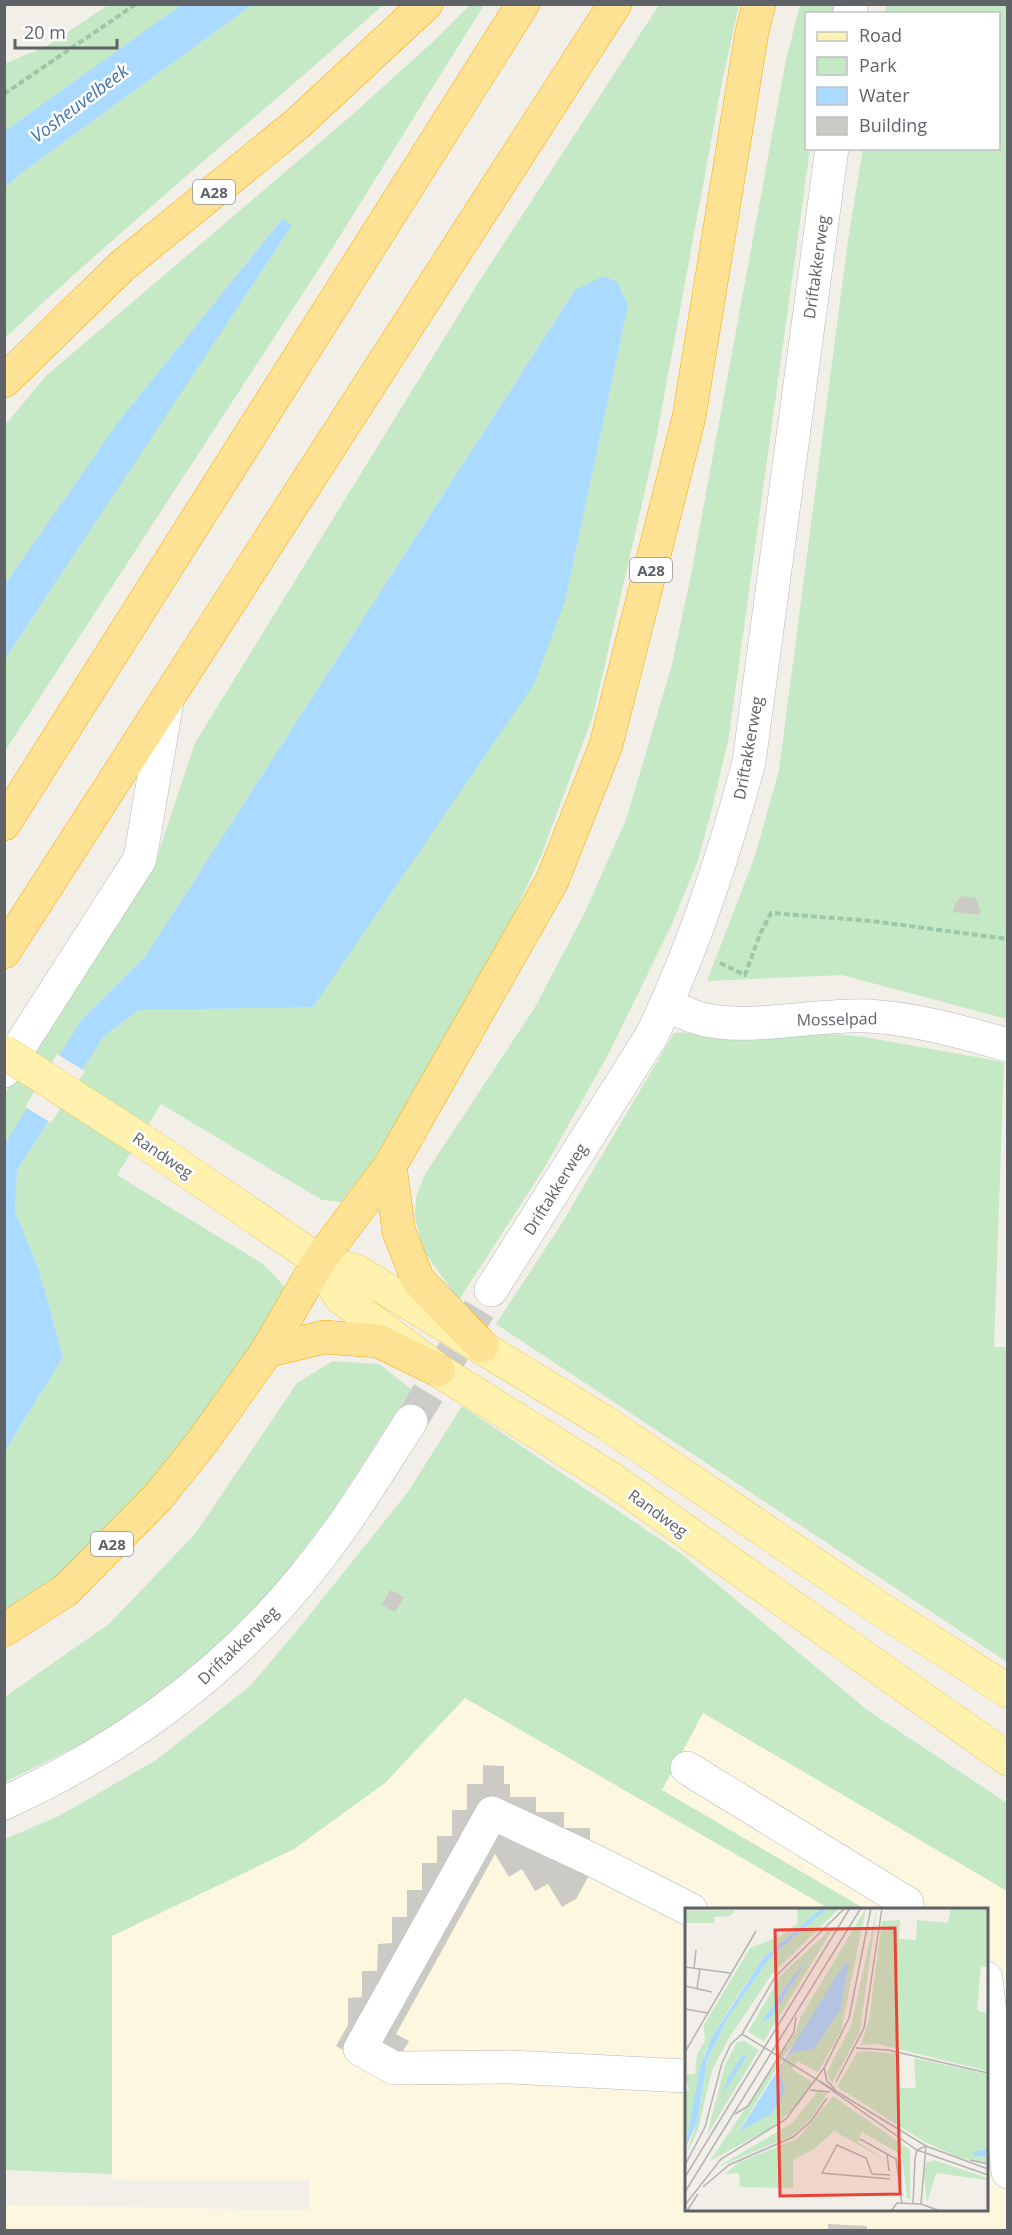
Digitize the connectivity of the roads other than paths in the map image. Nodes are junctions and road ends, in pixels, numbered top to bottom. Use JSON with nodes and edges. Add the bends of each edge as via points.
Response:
{"nodes":[{"id":1,"x":426,"y":4,"type":"edge"},
{"id":2,"x":523,"y":4,"type":"edge"},
{"id":3,"x":615,"y":4,"type":"edge"},
{"id":4,"x":759,"y":4,"type":"edge"},
{"id":5,"x":832,"y":150,"type":"edge"},
{"id":6,"x":4,"y":381,"type":"edge"},
{"id":7,"x":167,"y":701,"type":"junction"},
{"id":8,"x":4,"y":824,"type":"edge"},
{"id":9,"x":4,"y":952,"type":"edge"},
{"id":10,"x":666,"y":1005,"type":"junction"},
{"id":11,"x":1008,"y":1045,"type":"edge"},
{"id":12,"x":4,"y":1052,"type":"edge"},
{"id":13,"x":4,"y":1071,"type":"edge"},
{"id":14,"x":390,"y":1166,"type":"junction"},
{"id":15,"x":319,"y":1260,"type":"junction"},
{"id":16,"x":491,"y":1290,"type":"tunnel mouth"},
{"id":17,"x":482,"y":1346,"type":"junction"},
{"id":18,"x":267,"y":1351,"type":"junction"},
{"id":19,"x":438,"y":1370,"type":"junction"},
{"id":20,"x":411,"y":1421,"type":"tunnel mouth"},
{"id":21,"x":4,"y":1630,"type":"edge"},
{"id":22,"x":1008,"y":1691,"type":"edge"},
{"id":23,"x":1008,"y":1759,"type":"edge"},
{"id":24,"x":687,"y":1768,"type":"dead end"},
{"id":25,"x":4,"y":1803,"type":"edge"},
{"id":26,"x":912,"y":1907,"type":"edge"},
{"id":27,"x":687,"y":1908,"type":"edge"},
{"id":28,"x":988,"y":1987,"type":"edge"},
{"id":29,"x":685,"y":2076,"type":"edge"},
{"id":30,"x":1008,"y":2172,"type":"edge"}],
"edges":[{"from":1,"to":6,"type":"highway","number":"A28","via":[[297,124],[122,266]]},
{"from":2,"to":8,"type":"highway"},
{"from":3,"to":7,"type":"highway"},
{"from":4,"to":14,"type":"highway","number":"A28","via":[[689,417],[606,745],[552,881]]},
{"from":5,"to":10,"type":"street","name":"Driftakkerweg","via":[[749,762],[723,856]]},
{"from":7,"to":9,"type":"highway"},
{"from":7,"to":13,"type":"street","via":[[140,859]]},
{"from":10,"to":11,"type":"street","name":"Mosselpad","via":[[704,1020],[738,1023],[846,1016],[908,1020]]},
{"from":10,"to":16,"type":"street","name":"Driftakkerweg","via":[[652,1035]]},
{"from":12,"to":15,"type":"main road","name":"Randweg","bridge":true,"via":[[149,1144]]},
{"from":14,"to":15,"type":"highway","number":"A28"},
{"from":14,"to":17,"type":"highway","via":[[399,1232],[418,1280]]},
{"from":15,"to":17,"type":"main road","name":"Randweg","via":[[356,1271]]},
{"from":15,"to":18,"type":"highway","number":"A28"},
{"from":15,"to":19,"type":"main road","name":"Randweg","via":[[340,1297]]},
{"from":17,"to":22,"type":"main road","name":"Randweg","via":[[603,1421]]},
{"from":18,"to":19,"type":"highway","via":[[324,1337],[378,1341]]},
{"from":18,"to":21,"type":"highway","number":"A28","via":[[159,1496],[65,1591]]},
{"from":19,"to":23,"type":"main road","name":"Randweg","via":[[613,1480]]},
{"from":20,"to":25,"type":"street","name":"Driftakkerweg","via":[[314,1564],[226,1660],[122,1740]]},
{"from":24,"to":26,"type":"street"},
{"from":27,"to":29,"type":"street","via":[[492,1813],[360,2049],[394,2068],[511,2067]]},
{"from":28,"to":30,"type":"street"}]}
